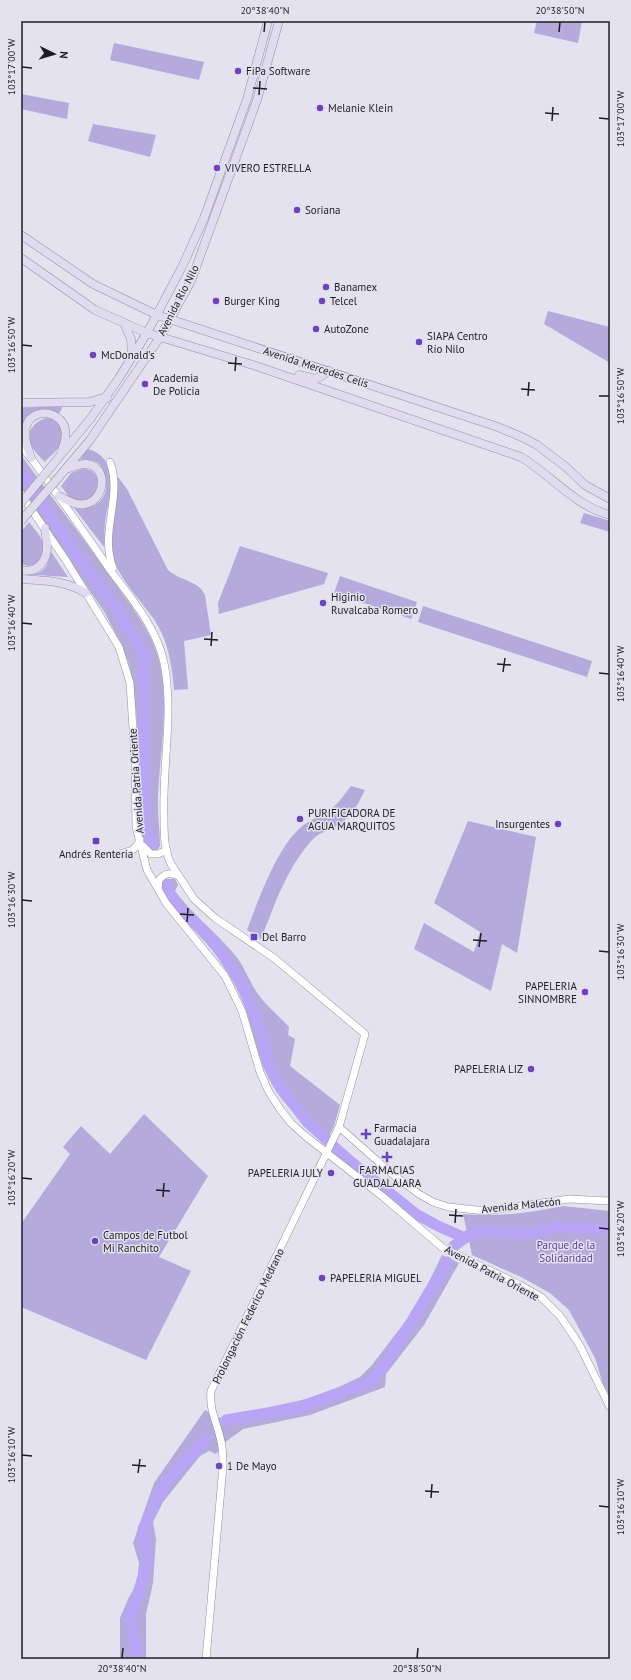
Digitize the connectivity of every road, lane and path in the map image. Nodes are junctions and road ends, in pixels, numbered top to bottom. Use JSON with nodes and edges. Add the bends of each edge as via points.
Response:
{"nodes":[{"id":1,"x":268,"y":21,"type":"edge"},
{"id":2,"x":279,"y":21,"type":"edge"},
{"id":3,"x":21,"y":235,"type":"edge"},
{"id":4,"x":21,"y":258,"type":"edge"},
{"id":5,"x":157,"y":315,"type":"junction"},
{"id":6,"x":169,"y":319,"type":"junction"},
{"id":7,"x":124,"y":323,"type":"junction"},
{"id":8,"x":147,"y":333,"type":"junction"},
{"id":9,"x":160,"y":337,"type":"junction"},
{"id":10,"x":132,"y":357,"type":"junction"},
{"id":11,"x":256,"y":366,"type":"junction"},
{"id":12,"x":329,"y":371,"type":"junction"},
{"id":13,"x":106,"y":397,"type":"junction"},
{"id":14,"x":21,"y":404,"type":"edge"},
{"id":15,"x":115,"y":404,"type":"junction"},
{"id":16,"x":21,"y":446,"type":"edge"},
{"id":17,"x":31,"y":458,"type":"junction"},
{"id":18,"x":58,"y":459,"type":"junction"},
{"id":19,"x":110,"y":462,"type":"dead end"},
{"id":20,"x":65,"y":470,"type":"junction"},
{"id":21,"x":21,"y":494,"type":"edge"},
{"id":22,"x":59,"y":496,"type":"junction"},
{"id":23,"x":610,"y":499,"type":"edge"},
{"id":24,"x":21,"y":503,"type":"edge"},
{"id":25,"x":610,"y":515,"type":"edge"},
{"id":26,"x":21,"y":521,"type":"edge"},
{"id":27,"x":44,"y":528,"type":"junction"},
{"id":28,"x":21,"y":570,"type":"edge"},
{"id":29,"x":116,"y":578,"type":"junction"},
{"id":30,"x":21,"y":579,"type":"edge"},
{"id":31,"x":86,"y":593,"type":"junction"},
{"id":32,"x":140,"y":840,"type":"junction"},
{"id":33,"x":167,"y":850,"type":"junction"},
{"id":34,"x":124,"y":853,"type":"dead end"},
{"id":35,"x":179,"y":876,"type":"junction"},
{"id":36,"x":158,"y":889,"type":"junction"},
{"id":37,"x":338,"y":1130,"type":"junction"},
{"id":38,"x":328,"y":1150,"type":"junction"},
{"id":39,"x":610,"y":1201,"type":"edge"},
{"id":40,"x":610,"y":1407,"type":"edge"},
{"id":41,"x":206,"y":1659,"type":"edge"}],
"edges":[{"from":1,"to":5,"type":"main road","name":"Avenida Río Nilo","via":[[247,99],[204,218]]},
{"from":2,"to":6,"type":"main road","name":"Avenida Río Nilo","via":[[257,100],[212,223],[190,281]]},
{"from":3,"to":5,"type":"main road","name":"Avenida Mercedes Celis","via":[[93,284]]},
{"from":4,"to":7,"type":"main road","name":"Avenida Mercedes Celis","via":[[95,310]]},
{"from":5,"to":6,"type":"main road","name":"Avenida Mercedes Celis"},
{"from":5,"to":8,"type":"main road","name":"Avenida Río Nilo"},
{"from":6,"to":9,"type":"main road","name":"Avenida Río Nilo"},
{"from":6,"to":12,"type":"main road","name":"Avenida Mercedes Celis"},
{"from":7,"to":8,"type":"main road","name":"Avenida Mercedes Celis"},
{"from":7,"to":10,"type":"main road","via":[[131,339]]},
{"from":8,"to":9,"type":"main road","name":"Avenida Mercedes Celis"},
{"from":8,"to":10,"type":"main road","name":"Avenida Río Nilo"},
{"from":9,"to":11,"type":"main road","name":"Avenida Mercedes Celis"},
{"from":9,"to":15,"type":"main road","name":"Avenida Río Nilo"},
{"from":10,"to":13,"type":"main road","name":"Avenida Río Nilo"},
{"from":11,"to":12,"type":"main road","via":[[268,366],[316,379]]},
{"from":11,"to":25,"type":"main road","name":"Avenida Mercedes Celis","via":[[521,457],[579,501]]},
{"from":12,"to":23,"type":"main road","name":"Avenida Mercedes Celis","via":[[524,438],[549,453],[585,485]]},
{"from":13,"to":14,"type":"main road","via":[[90,402]]},
{"from":13,"to":15,"type":"main road"},
{"from":13,"to":18,"type":"main road","name":"Avenida Río Nilo"},
{"from":15,"to":20,"type":"main road","name":"Avenida Río Nilo"},
{"from":16,"to":17,"type":"street"},
{"from":17,"to":18,"type":"main road","via":[[25,436],[26,426],[31,418],[38,414],[47,414],[55,415],[64,424],[65,443]]},
{"from":17,"to":22,"type":"street"},
{"from":18,"to":24,"type":"main road","name":"Avenida Río Nilo","bridge":true},
{"from":19,"to":29,"type":"street","via":[[115,482],[108,530],[108,557]]},
{"from":20,"to":22,"type":"main road","via":[[84,464],[92,466],[101,475],[102,488],[95,500],[86,504],[75,504]]},
{"from":20,"to":26,"type":"main road","name":"Avenida Río Nilo","bridge":true},
{"from":21,"to":27,"type":"street","name":"Avenida Patria Oriente"},
{"from":22,"to":29,"type":"street"},
{"from":27,"to":28,"type":"main road","via":[[48,544],[42,564],[35,570]]},
{"from":27,"to":31,"type":"street","name":"Avenida Patria Oriente"},
{"from":29,"to":33,"type":"street","via":[[158,640],[164,662],[168,706],[164,808]]},
{"from":30,"to":31,"type":"main road","via":[[65,583]]},
{"from":31,"to":32,"type":"street","name":"Avenida Patria Oriente","via":[[119,647],[130,683],[136,827]]},
{"from":32,"to":33,"type":"street","via":[[145,850],[151,854]]},
{"from":32,"to":34,"type":"street","via":[[137,847]]},
{"from":32,"to":36,"type":"street","name":"Avenida Patria Oriente","via":[[147,870]]},
{"from":33,"to":35,"type":"street","via":[[169,860]]},
{"from":35,"to":36,"type":"street","via":[[165,874],[159,880]]},
{"from":35,"to":37,"type":"street","name":"Prolongación Federico Medrano","via":[[194,899],[215,918],[274,958],[366,1034]]},
{"from":36,"to":38,"type":"street","name":"Avenida Patria Oriente","via":[[166,903],[225,976],[242,1011],[260,1072],[269,1092],[291,1124]]},
{"from":37,"to":38,"type":"street","name":"Prolongación Federico Medrano"},
{"from":37,"to":39,"type":"street","name":"Avenida Malecón","via":[[419,1194],[448,1207],[486,1211],[569,1199]]},
{"from":38,"to":40,"type":"street","name":"Avenida Patria Oriente","via":[[443,1248],[520,1285],[541,1298],[560,1316],[579,1344]]},
{"from":38,"to":41,"type":"street","name":"Prolongación Federico Medrano","via":[[211,1391],[210,1400],[220,1438],[223,1466]]}]}
